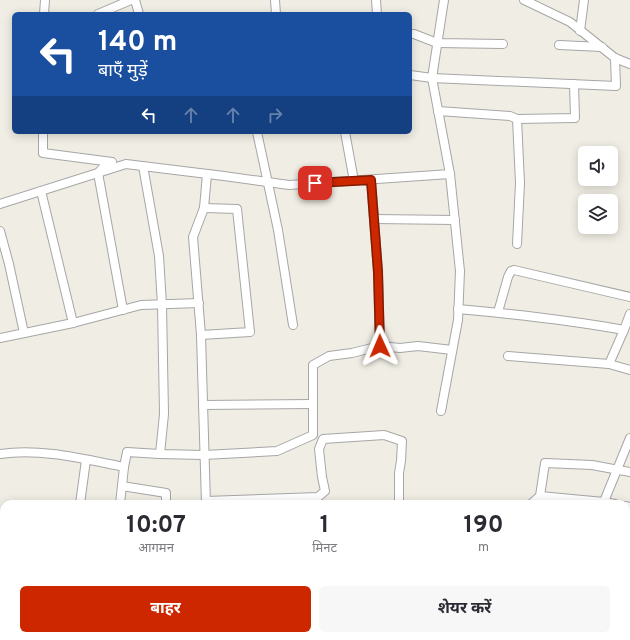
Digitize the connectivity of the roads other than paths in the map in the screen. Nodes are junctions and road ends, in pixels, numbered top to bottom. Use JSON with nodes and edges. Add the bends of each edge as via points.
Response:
{"nodes":[{"id":1,"x":45,"y":0,"type":"edge"},
{"id":2,"x":131,"y":0,"type":"edge"},
{"id":3,"x":135,"y":0,"type":"edge"},
{"id":4,"x":275,"y":0,"type":"edge"},
{"id":5,"x":376,"y":0,"type":"edge"},
{"id":6,"x":444,"y":0,"type":"edge"},
{"id":7,"x":524,"y":0,"type":"edge"},
{"id":8,"x":584,"y":0,"type":"edge"},
{"id":9,"x":44,"y":12,"type":"edge"},
{"id":10,"x":103,"y":12,"type":"edge"},
{"id":11,"x":138,"y":12,"type":"edge"},
{"id":12,"x":276,"y":12,"type":"edge"},
{"id":13,"x":377,"y":12,"type":"edge"},
{"id":14,"x":580,"y":31,"type":"junction"},
{"id":15,"x":412,"y":34,"type":"edge"},
{"id":16,"x":437,"y":43,"type":"junction"},
{"id":17,"x":503,"y":44,"type":"dead end"},
{"id":18,"x":559,"y":45,"type":"dead end"},
{"id":19,"x":602,"y":47,"type":"junction"},
{"id":20,"x":615,"y":58,"type":"junction"},
{"id":21,"x":630,"y":64,"type":"edge"},
{"id":22,"x":412,"y":75,"type":"edge"},
{"id":23,"x":432,"y":78,"type":"junction"},
{"id":24,"x":574,"y":84,"type":"junction"},
{"id":25,"x":438,"y":111,"type":"junction"},
{"id":26,"x":517,"y":119,"type":"junction"},
{"id":27,"x":43,"y":134,"type":"edge"},
{"id":28,"x":257,"y":134,"type":"edge"},
{"id":29,"x":345,"y":134,"type":"edge"},
{"id":30,"x":108,"y":162,"type":"junction"},
{"id":31,"x":126,"y":164,"type":"junction"},
{"id":32,"x":143,"y":166,"type":"junction"},
{"id":33,"x":98,"y":173,"type":"junction"},
{"id":34,"x":207,"y":174,"type":"junction"},
{"id":35,"x":450,"y":174,"type":"junction"},
{"id":36,"x":371,"y":180,"type":"junction"},
{"id":37,"x":354,"y":181,"type":"junction"},
{"id":38,"x":267,"y":182,"type":"junction"},
{"id":39,"x":41,"y":191,"type":"junction"},
{"id":40,"x":0,"y":204,"type":"edge"},
{"id":41,"x":204,"y":208,"type":"junction"},
{"id":42,"x":374,"y":219,"type":"junction"},
{"id":43,"x":455,"y":220,"type":"junction"},
{"id":44,"x":0,"y":231,"type":"edge"},
{"id":45,"x":517,"y":244,"type":"dead end"},
{"id":46,"x":630,"y":297,"type":"edge"},
{"id":47,"x":199,"y":303,"type":"junction"},
{"id":48,"x":162,"y":304,"type":"junction"},
{"id":49,"x":458,"y":309,"type":"junction"},
{"id":50,"x":123,"y":310,"type":"junction"},
{"id":51,"x":498,"y":312,"type":"junction"},
{"id":52,"x":630,"y":314,"type":"edge"},
{"id":53,"x":73,"y":323,"type":"junction"},
{"id":54,"x":293,"y":325,"type":"dead end"},
{"id":55,"x":624,"y":330,"type":"junction"},
{"id":56,"x":24,"y":334,"type":"junction"},
{"id":57,"x":201,"y":335,"type":"junction"},
{"id":58,"x":0,"y":338,"type":"edge"},
{"id":59,"x":380,"y":346,"type":"junction"},
{"id":60,"x":452,"y":350,"type":"junction"},
{"id":61,"x":508,"y":356,"type":"dead end"},
{"id":62,"x":610,"y":364,"type":"junction"},
{"id":63,"x":630,"y":370,"type":"edge"},
{"id":64,"x":312,"y":404,"type":"junction"},
{"id":65,"x":203,"y":405,"type":"junction"},
{"id":66,"x":441,"y":410,"type":"dead end"},
{"id":67,"x":630,"y":438,"type":"edge"},
{"id":68,"x":0,"y":454,"type":"edge"},
{"id":69,"x":160,"y":454,"type":"junction"},
{"id":70,"x":204,"y":455,"type":"junction"},
{"id":71,"x":86,"y":460,"type":"junction"},
{"id":72,"x":124,"y":466,"type":"junction"},
{"id":73,"x":617,"y":470,"type":"junction"},
{"id":74,"x":630,"y":472,"type":"edge"},
{"id":75,"x":122,"y":486,"type":"junction"},
{"id":76,"x":540,"y":496,"type":"junction"},
{"id":77,"x":81,"y":500,"type":"edge"},
{"id":78,"x":120,"y":500,"type":"edge"},
{"id":79,"x":166,"y":500,"type":"edge"},
{"id":80,"x":206,"y":500,"type":"edge"},
{"id":81,"x":251,"y":500,"type":"edge"},
{"id":82,"x":399,"y":500,"type":"edge"},
{"id":83,"x":536,"y":500,"type":"edge"},
{"id":84,"x":576,"y":500,"type":"edge"},
{"id":85,"x":604,"y":500,"type":"edge"}],
"edges":[{"from":1,"to":9,"type":"street"},
{"from":2,"to":10,"type":"street"},
{"from":3,"to":11,"type":"street"},
{"from":4,"to":12,"type":"street"},
{"from":5,"to":13,"type":"street"},
{"from":6,"to":16,"type":"street"},
{"from":7,"to":14,"type":"street","via":[[570,22]]},
{"from":8,"to":14,"type":"street"},
{"from":14,"to":19,"type":"street"},
{"from":15,"to":16,"type":"street"},
{"from":16,"to":17,"type":"street"},
{"from":16,"to":23,"type":"street"},
{"from":18,"to":19,"type":"street"},
{"from":19,"to":20,"type":"street"},
{"from":20,"to":21,"type":"street"},
{"from":20,"to":24,"type":"street","via":[[616,86]]},
{"from":22,"to":23,"type":"street"},
{"from":23,"to":24,"type":"street"},
{"from":23,"to":25,"type":"street"},
{"from":24,"to":26,"type":"street","via":[[575,118]]},
{"from":25,"to":26,"type":"street","via":[[510,116]]},
{"from":25,"to":35,"type":"street"},
{"from":26,"to":45,"type":"street","via":[[520,183]]},
{"from":27,"to":30,"type":"street","via":[[43,153]]},
{"from":28,"to":38,"type":"street"},
{"from":29,"to":37,"type":"street"},
{"from":30,"to":31,"type":"street"},
{"from":30,"to":33,"type":"street"},
{"from":31,"to":32,"type":"street"},
{"from":31,"to":33,"type":"street"},
{"from":32,"to":34,"type":"street"},
{"from":32,"to":48,"type":"street","via":[[159,256]]},
{"from":33,"to":39,"type":"street"},
{"from":33,"to":50,"type":"street"},
{"from":34,"to":38,"type":"street"},
{"from":34,"to":41,"type":"street"},
{"from":35,"to":36,"type":"street"},
{"from":35,"to":43,"type":"street"},
{"from":36,"to":37,"type":"street"},
{"from":36,"to":42,"type":"street"},
{"from":37,"to":38,"type":"street","via":[[288,185]]},
{"from":38,"to":54,"type":"street","via":[[278,230]]},
{"from":39,"to":40,"type":"street"},
{"from":39,"to":53,"type":"street"},
{"from":41,"to":47,"type":"street","via":[[193,237]]},
{"from":41,"to":57,"type":"street","via":[[236,209],[250,332]]},
{"from":42,"to":43,"type":"street"},
{"from":42,"to":59,"type":"street"},
{"from":43,"to":49,"type":"street","via":[[460,272]]},
{"from":44,"to":56,"type":"street"},
{"from":46,"to":51,"type":"street","via":[[514,270],[508,277]]},
{"from":47,"to":48,"type":"street"},
{"from":47,"to":57,"type":"street"},
{"from":48,"to":50,"type":"street","via":[[141,305]]},
{"from":48,"to":69,"type":"street","via":[[164,414]]},
{"from":49,"to":51,"type":"street"},
{"from":49,"to":60,"type":"street"},
{"from":50,"to":53,"type":"street"},
{"from":51,"to":55,"type":"street"},
{"from":52,"to":55,"type":"street"},
{"from":53,"to":56,"type":"street"},
{"from":55,"to":62,"type":"street"},
{"from":56,"to":58,"type":"street"},
{"from":57,"to":65,"type":"street"},
{"from":59,"to":60,"type":"street","via":[[418,346]]},
{"from":59,"to":64,"type":"street","via":[[328,356],[313,365]]},
{"from":60,"to":66,"type":"street"},
{"from":61,"to":62,"type":"street"},
{"from":62,"to":63,"type":"street"},
{"from":64,"to":65,"type":"street"},
{"from":64,"to":70,"type":"street","via":[[313,435],[277,451]]},
{"from":65,"to":70,"type":"street"},
{"from":67,"to":73,"type":"street"},
{"from":68,"to":71,"type":"street","via":[[55,454]]},
{"from":69,"to":70,"type":"street"},
{"from":69,"to":72,"type":"street","via":[[127,452]]},
{"from":70,"to":80,"type":"street"},
{"from":71,"to":72,"type":"street"},
{"from":71,"to":77,"type":"street"},
{"from":72,"to":75,"type":"street"},
{"from":73,"to":74,"type":"street"},
{"from":73,"to":76,"type":"street","via":[[592,465],[545,463]]},
{"from":73,"to":85,"type":"street"},
{"from":75,"to":78,"type":"street"},
{"from":75,"to":79,"type":"street","via":[[166,494]]},
{"from":76,"to":83,"type":"street"},
{"from":76,"to":84,"type":"street"},
{"from":81,"to":82,"type":"street","via":[[318,497],[325,491],[319,449],[323,439],[384,435],[402,442]]}]}
